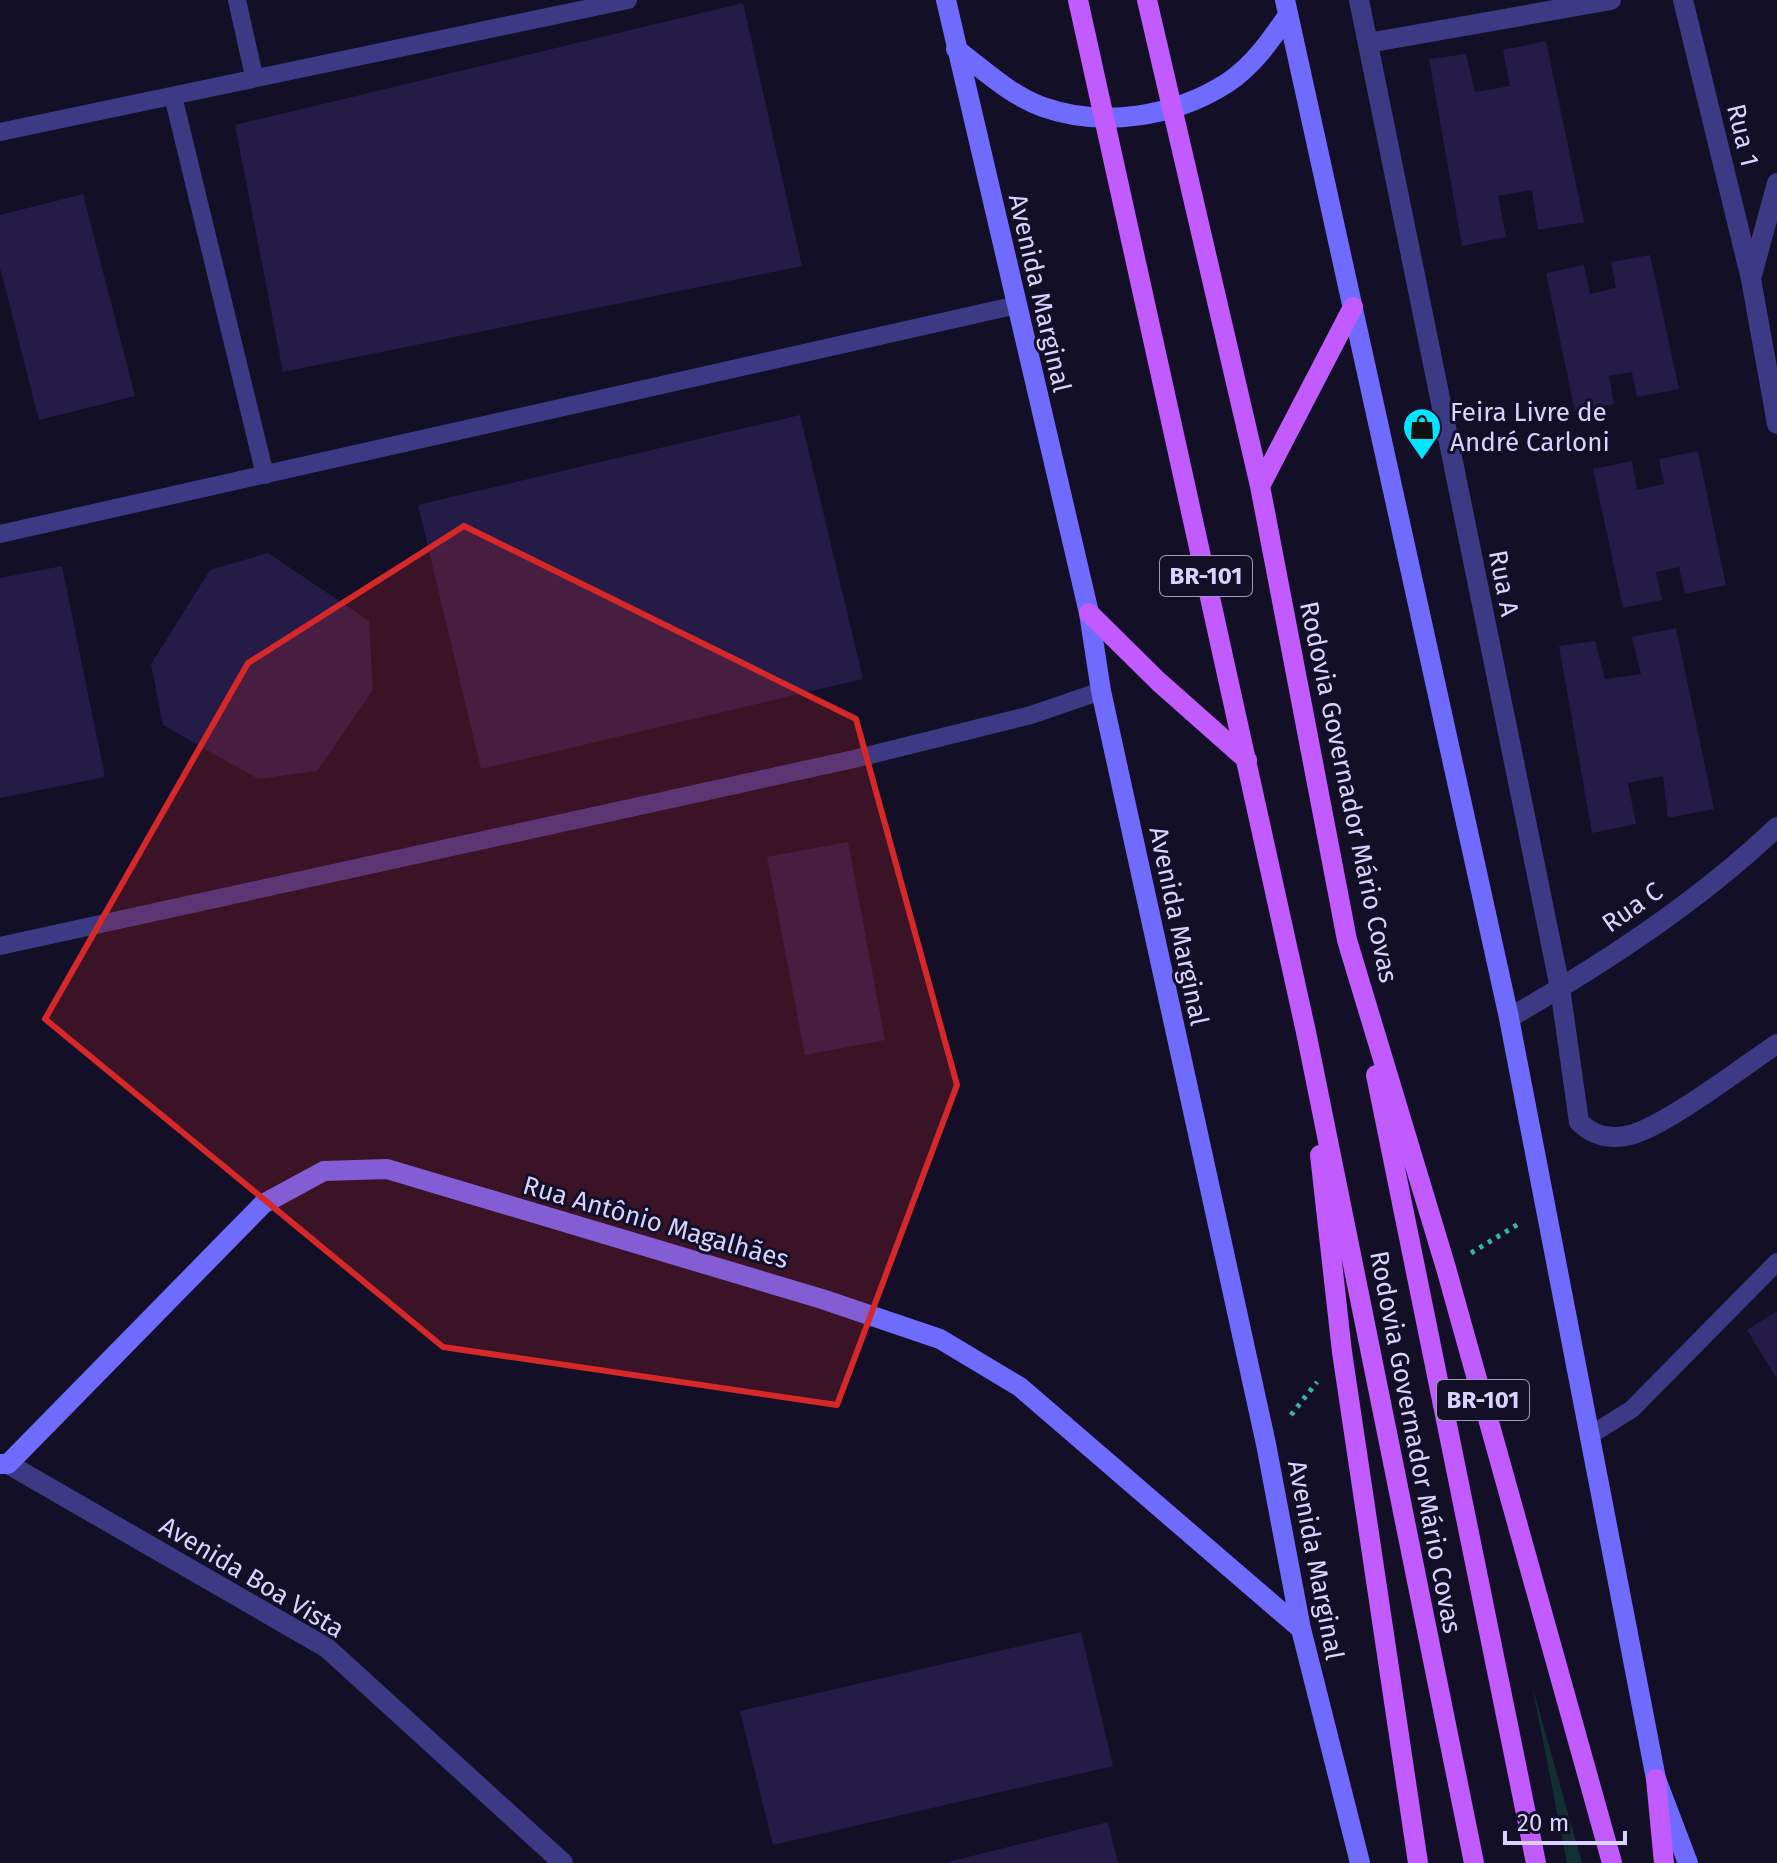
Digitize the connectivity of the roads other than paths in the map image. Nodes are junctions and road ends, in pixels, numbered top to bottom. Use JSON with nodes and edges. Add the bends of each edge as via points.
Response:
{"nodes":[{"id":1,"x":237,"y":0,"type":"edge"},
{"id":2,"x":628,"y":0,"type":"edge"},
{"id":3,"x":946,"y":0,"type":"edge"},
{"id":4,"x":1078,"y":0,"type":"edge"},
{"id":5,"x":1147,"y":0,"type":"edge"},
{"id":6,"x":1359,"y":0,"type":"edge"},
{"id":7,"x":1611,"y":0,"type":"edge"},
{"id":8,"x":1683,"y":0,"type":"edge"},
{"id":9,"x":1287,"y":8,"type":"edge"},
{"id":10,"x":1368,"y":43,"type":"junction"},
{"id":11,"x":956,"y":49,"type":"junction"},
{"id":12,"x":254,"y":76,"type":"junction"},
{"id":13,"x":173,"y":96,"type":"junction"},
{"id":14,"x":1170,"y":109,"type":"junction"},
{"id":15,"x":1104,"y":120,"type":"junction"},
{"id":16,"x":0,"y":132,"type":"edge"},
{"id":17,"x":1777,"y":183,"type":"edge"},
{"id":18,"x":1751,"y":279,"type":"junction"},
{"id":19,"x":1017,"y":305,"type":"junction"},
{"id":20,"x":1353,"y":307,"type":"junction"},
{"id":21,"x":1777,"y":424,"type":"edge"},
{"id":22,"x":265,"y":475,"type":"junction"},
{"id":23,"x":1260,"y":486,"type":"junction"},
{"id":24,"x":0,"y":534,"type":"edge"},
{"id":25,"x":1089,"y":613,"type":"junction"},
{"id":26,"x":1101,"y":691,"type":"junction"},
{"id":27,"x":1247,"y":760,"type":"junction"},
{"id":28,"x":1777,"y":827,"type":"edge"},
{"id":29,"x":1347,"y":940,"type":"junction"},
{"id":30,"x":0,"y":946,"type":"edge"},
{"id":31,"x":1560,"y":988,"type":"junction"},
{"id":32,"x":1509,"y":1018,"type":"junction"},
{"id":33,"x":1306,"y":1032,"type":"junction"},
{"id":34,"x":1777,"y":1044,"type":"edge"},
{"id":35,"x":1777,"y":1262,"type":"edge"},
{"id":36,"x":1589,"y":1436,"type":"junction"},
{"id":37,"x":4,"y":1464,"type":"edge"},
{"id":38,"x":1301,"y":1629,"type":"junction"},
{"id":39,"x":1656,"y":1779,"type":"junction"},
{"id":40,"x":563,"y":1863,"type":"edge"},
{"id":41,"x":1360,"y":1863,"type":"edge"},
{"id":42,"x":1418,"y":1863,"type":"edge"},
{"id":43,"x":1474,"y":1863,"type":"edge"},
{"id":44,"x":1536,"y":1863,"type":"edge"},
{"id":45,"x":1612,"y":1863,"type":"edge"},
{"id":46,"x":1664,"y":1863,"type":"edge"},
{"id":47,"x":1688,"y":1863,"type":"edge"}],
"edges":[{"from":1,"to":12,"type":"lane"},
{"from":2,"to":12,"type":"lane"},
{"from":3,"to":11,"type":"street","name":"Avenida Marginal"},
{"from":4,"to":15,"type":"main road","name":"Rodovia Governador Mário Covas","number":"BR-101"},
{"from":5,"to":14,"type":"main road","name":"Rodovia Governador Mário Covas","number":"BR-101"},
{"from":6,"to":10,"type":"street","name":"Rua A"},
{"from":7,"to":10,"type":"street"},
{"from":8,"to":18,"type":"street","name":"Rua 1"},
{"from":9,"to":14,"type":"street","via":[[1262,53],[1227,83]]},
{"from":9,"to":20,"type":"street"},
{"from":10,"to":31,"type":"street","name":"Rua A"},
{"from":11,"to":15,"type":"street","via":[[1005,87],[1042,107]]},
{"from":11,"to":19,"type":"street","name":"Avenida Marginal"},
{"from":12,"to":13,"type":"lane"},
{"from":13,"to":16,"type":"lane"},
{"from":13,"to":22,"type":"lane"},
{"from":14,"to":15,"type":"street"},
{"from":14,"to":23,"type":"main road","name":"Rodovia Governador Mário Covas","number":"BR-101"},
{"from":15,"to":27,"type":"main road","name":"Rodovia Governador Mário Covas","number":"BR-101"},
{"from":17,"to":18,"type":"street"},
{"from":18,"to":21,"type":"street","name":"Rua 1"},
{"from":19,"to":22,"type":"lane"},
{"from":19,"to":25,"type":"street","name":"Avenida Marginal"},
{"from":20,"to":23,"type":"main road"},
{"from":20,"to":32,"type":"street"},
{"from":22,"to":24,"type":"lane"},
{"from":23,"to":29,"type":"main road","name":"Rodovia Governador Mário Covas","number":"BR-101"},
{"from":25,"to":26,"type":"street","name":"Avenida Marginal"},
{"from":25,"to":27,"type":"main road"},
{"from":26,"to":30,"type":"lane","via":[[1031,715],[854,759]]},
{"from":26,"to":38,"type":"street","name":"Avenida Marginal","via":[[1266,1444]]},
{"from":27,"to":33,"type":"main road","name":"Rodovia Governador Mário Covas","number":"BR-101"},
{"from":28,"to":31,"type":"street","name":"Rua C","via":[[1662,919]]},
{"from":29,"to":44,"type":"main road"},
{"from":29,"to":45,"type":"main road","name":"Rodovia Governador Mário Covas","number":"BR-101","via":[[1446,1268]]},
{"from":31,"to":32,"type":"street","name":"Rua C"},
{"from":31,"to":34,"type":"street","name":"Rua A","via":[[1579,1122],[1602,1137],[1631,1135],[1663,1119]]},
{"from":32,"to":36,"type":"street"},
{"from":33,"to":42,"type":"main road","via":[[1342,1352]]},
{"from":33,"to":43,"type":"main road","name":"Rodovia Governador Mário Covas","number":"BR-101"},
{"from":35,"to":36,"type":"lane","via":[[1632,1409]]},
{"from":36,"to":39,"type":"street"},
{"from":37,"to":38,"type":"street","name":"Rua Antônio Magalhães","via":[[263,1204],[324,1171],[387,1169],[940,1339],[1020,1387]]},
{"from":37,"to":40,"type":"street","name":"Avenida Boa Vista","via":[[327,1648]]},
{"from":38,"to":41,"type":"street","name":"Avenida Marginal"},
{"from":39,"to":46,"type":"main road"},
{"from":39,"to":47,"type":"street"}]}
